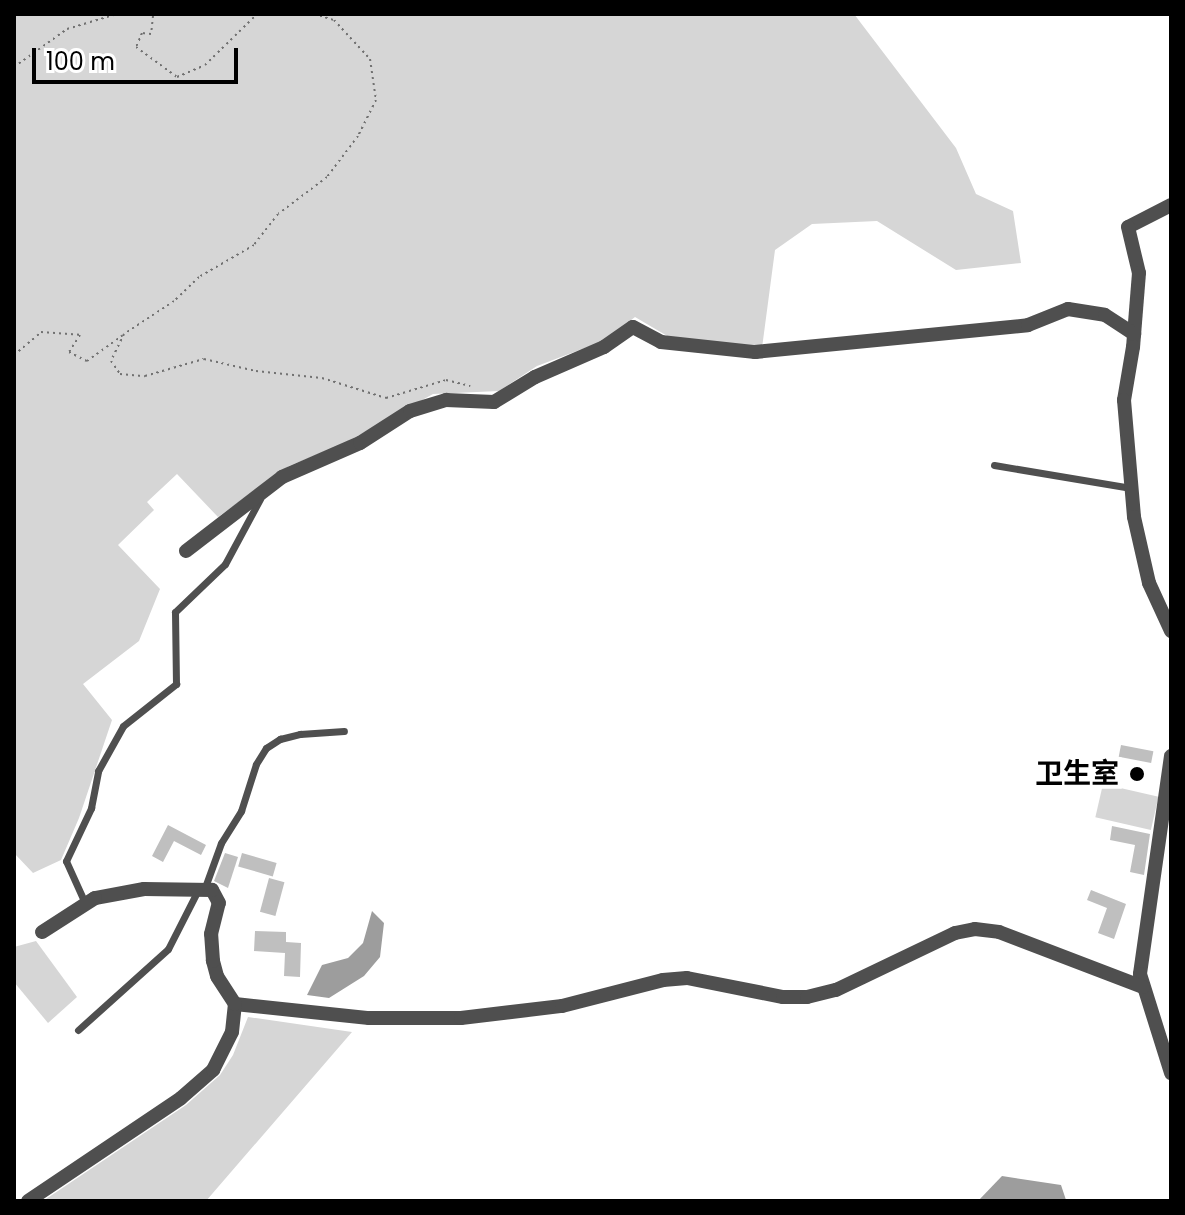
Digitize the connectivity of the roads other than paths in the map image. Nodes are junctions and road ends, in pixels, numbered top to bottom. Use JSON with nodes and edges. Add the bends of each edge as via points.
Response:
{"nodes":[{"id":1,"x":1171,"y":205,"type":"edge"},
{"id":2,"x":1134,"y":334,"type":"junction"},
{"id":3,"x":994,"y":465,"type":"dead end"},
{"id":4,"x":278,"y":480,"type":"junction"},
{"id":5,"x":1131,"y":488,"type":"junction"},
{"id":6,"x":186,"y":551,"type":"dead end"},
{"id":7,"x":1171,"y":631,"type":"edge"},
{"id":8,"x":344,"y":731,"type":"dead end"},
{"id":9,"x":1171,"y":756,"type":"edge"},
{"id":10,"x":201,"y":890,"type":"junction"},
{"id":11,"x":85,"y":903,"type":"junction"},
{"id":12,"x":42,"y":932,"type":"dead end"},
{"id":13,"x":1143,"y":987,"type":"junction"},
{"id":14,"x":235,"y":1004,"type":"junction"},
{"id":15,"x":78,"y":1030,"type":"dead end"},
{"id":16,"x":1171,"y":1073,"type":"edge"},
{"id":17,"x":28,"y":1201,"type":"edge"}],
"edges":[{"from":1,"to":2,"type":"street","via":[[1128,227],[1139,273]]},
{"from":2,"to":4,"type":"street","via":[[1105,315],[1068,309],[1028,325],[755,352],[661,342],[633,327],[494,402],[425,405],[360,443]]},
{"from":2,"to":5,"type":"street","via":[[1124,400]]},
{"from":3,"to":5,"type":"lane"},
{"from":4,"to":6,"type":"street"},
{"from":4,"to":11,"type":"lane","via":[[256,504],[225,564],[175,612],[176,684],[123,726],[98,771],[91,808],[66,861]]},
{"from":5,"to":7,"type":"street","via":[[1146,573]]},
{"from":8,"to":10,"type":"lane","via":[[300,734],[266,748]]},
{"from":9,"to":13,"type":"street","via":[[1144,932]]},
{"from":10,"to":11,"type":"street","via":[[144,889]]},
{"from":10,"to":14,"type":"street","via":[[219,897],[211,934],[213,961]]},
{"from":10,"to":15,"type":"lane","via":[[168,949]]},
{"from":11,"to":12,"type":"street"},
{"from":13,"to":14,"type":"street","via":[[999,932],[975,929],[955,933],[836,990],[807,997],[687,978],[562,1006],[461,1018],[369,1018]]},
{"from":13,"to":16,"type":"street"},
{"from":14,"to":17,"type":"street","via":[[232,1032],[213,1070],[181,1098]]}]}
